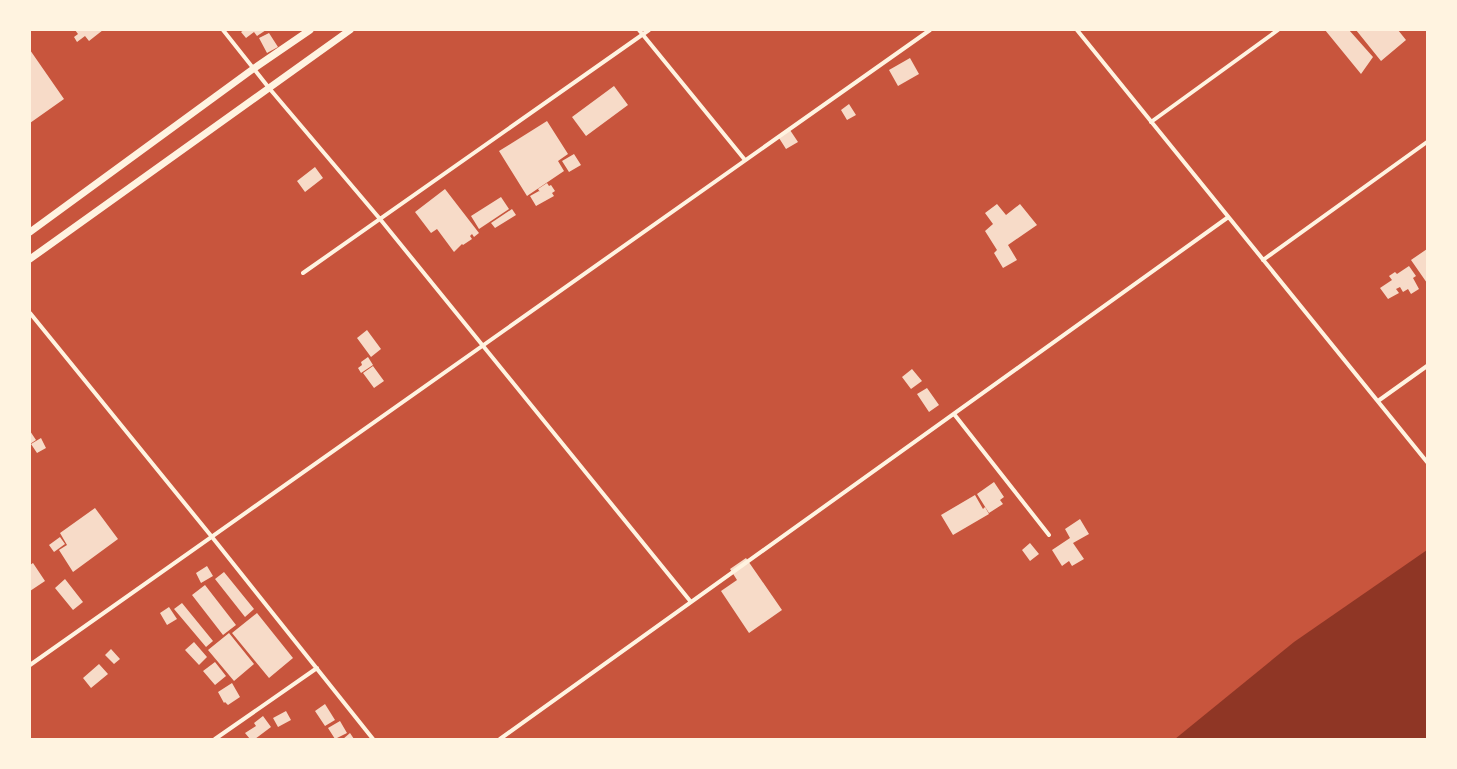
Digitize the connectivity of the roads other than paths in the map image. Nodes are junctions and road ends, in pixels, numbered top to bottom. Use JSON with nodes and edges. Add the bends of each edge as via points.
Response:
{"nodes":[{"id":1,"x":223,"y":30,"type":"edge"},
{"id":2,"x":310,"y":30,"type":"edge"},
{"id":3,"x":350,"y":30,"type":"edge"},
{"id":4,"x":639,"y":30,"type":"edge"},
{"id":5,"x":649,"y":30,"type":"edge"},
{"id":6,"x":930,"y":30,"type":"edge"},
{"id":7,"x":1077,"y":30,"type":"edge"},
{"id":8,"x":1278,"y":30,"type":"edge"},
{"id":9,"x":643,"y":34,"type":"junction"},
{"id":10,"x":253,"y":69,"type":"junction"},
{"id":11,"x":269,"y":88,"type":"junction"},
{"id":12,"x":1151,"y":122,"type":"junction"},
{"id":13,"x":1427,"y":142,"type":"edge"},
{"id":14,"x":745,"y":160,"type":"junction"},
{"id":15,"x":1227,"y":218,"type":"junction"},
{"id":16,"x":380,"y":219,"type":"junction"},
{"id":17,"x":30,"y":232,"type":"edge"},
{"id":18,"x":30,"y":259,"type":"edge"},
{"id":19,"x":1263,"y":260,"type":"junction"},
{"id":20,"x":303,"y":273,"type":"dead end"},
{"id":21,"x":30,"y":313,"type":"edge"},
{"id":22,"x":483,"y":346,"type":"junction"},
{"id":23,"x":1427,"y":366,"type":"edge"},
{"id":24,"x":1378,"y":401,"type":"junction"},
{"id":25,"x":954,"y":414,"type":"junction"},
{"id":26,"x":1427,"y":462,"type":"edge"},
{"id":27,"x":1049,"y":535,"type":"dead end"},
{"id":28,"x":212,"y":537,"type":"junction"},
{"id":29,"x":691,"y":602,"type":"junction"},
{"id":30,"x":30,"y":665,"type":"edge"},
{"id":31,"x":317,"y":668,"type":"junction"},
{"id":32,"x":215,"y":739,"type":"edge"},
{"id":33,"x":372,"y":739,"type":"edge"},
{"id":34,"x":500,"y":739,"type":"edge"}],
"edges":[{"from":1,"to":10,"type":"street"},
{"from":2,"to":10,"type":"street"},
{"from":3,"to":11,"type":"street"},
{"from":4,"to":9,"type":"street"},
{"from":5,"to":9,"type":"street"},
{"from":6,"to":14,"type":"street"},
{"from":7,"to":12,"type":"street"},
{"from":8,"to":12,"type":"street"},
{"from":9,"to":14,"type":"street"},
{"from":9,"to":16,"type":"street"},
{"from":10,"to":11,"type":"street"},
{"from":10,"to":17,"type":"street"},
{"from":11,"to":16,"type":"street"},
{"from":11,"to":18,"type":"street"},
{"from":12,"to":15,"type":"street"},
{"from":13,"to":19,"type":"street"},
{"from":14,"to":22,"type":"street"},
{"from":15,"to":19,"type":"street"},
{"from":15,"to":25,"type":"street"},
{"from":16,"to":20,"type":"street"},
{"from":16,"to":22,"type":"street"},
{"from":19,"to":24,"type":"street"},
{"from":21,"to":28,"type":"street"},
{"from":22,"to":28,"type":"street"},
{"from":22,"to":29,"type":"street"},
{"from":23,"to":24,"type":"street"},
{"from":24,"to":26,"type":"street"},
{"from":25,"to":27,"type":"street"},
{"from":25,"to":29,"type":"street"},
{"from":28,"to":30,"type":"street"},
{"from":28,"to":31,"type":"street"},
{"from":29,"to":34,"type":"street"},
{"from":31,"to":32,"type":"street"},
{"from":31,"to":33,"type":"street"}]}
